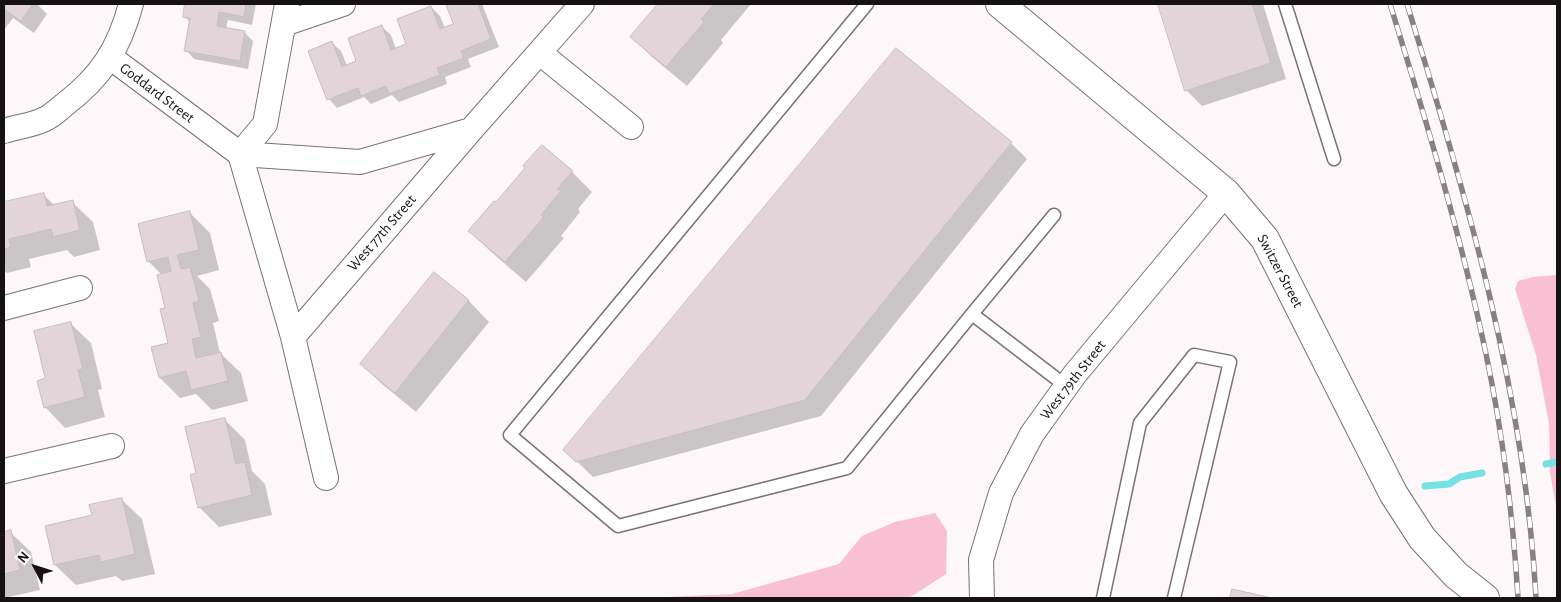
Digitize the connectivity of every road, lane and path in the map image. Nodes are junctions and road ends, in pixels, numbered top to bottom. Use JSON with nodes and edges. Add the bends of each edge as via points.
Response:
{"nodes":[{"id":1,"x":131,"y":4,"type":"edge"},
{"id":2,"x":343,"y":4,"type":"edge"},
{"id":3,"x":582,"y":4,"type":"edge"},
{"id":4,"x":867,"y":4,"type":"edge"},
{"id":5,"x":1000,"y":4,"type":"edge"},
{"id":6,"x":1286,"y":4,"type":"edge"},
{"id":7,"x":285,"y":14,"type":"edge"},
{"id":8,"x":540,"y":53,"type":"junction"},
{"id":9,"x":110,"y":57,"type":"junction"},
{"id":10,"x":631,"y":127,"type":"dead end"},
{"id":11,"x":471,"y":130,"type":"junction"},
{"id":12,"x":4,"y":131,"type":"edge"},
{"id":13,"x":240,"y":154,"type":"junction"},
{"id":14,"x":1334,"y":159,"type":"dead end"},
{"id":15,"x":1226,"y":193,"type":"junction"},
{"id":16,"x":1054,"y":215,"type":"dead end"},
{"id":17,"x":80,"y":288,"type":"dead end"},
{"id":18,"x":4,"y":308,"type":"edge"},
{"id":19,"x":972,"y":314,"type":"junction"},
{"id":20,"x":294,"y":337,"type":"junction"},
{"id":21,"x":1066,"y":386,"type":"junction"},
{"id":22,"x":112,"y":446,"type":"dead end"},
{"id":23,"x":4,"y":471,"type":"edge"},
{"id":24,"x":326,"y":478,"type":"dead end"},
{"id":25,"x":982,"y":598,"type":"edge"},
{"id":26,"x":1103,"y":598,"type":"edge"},
{"id":27,"x":1174,"y":598,"type":"edge"},
{"id":28,"x":1485,"y":598,"type":"edge"}],
"edges":[{"from":1,"to":9,"type":"street","via":[[125,27]]},
{"from":2,"to":7,"type":"street"},
{"from":3,"to":8,"type":"street","name":"West 77th Street"},
{"from":4,"to":19,"type":"lane","via":[[510,435],[618,526],[847,468]]},
{"from":5,"to":15,"type":"street","name":"Switzer Street"},
{"from":6,"to":14,"type":"lane"},
{"from":7,"to":13,"type":"street","via":[[265,124]]},
{"from":8,"to":10,"type":"street"},
{"from":8,"to":11,"type":"street","name":"West 77th Street"},
{"from":9,"to":12,"type":"street","name":"Goddard Street","via":[[78,95],[44,119]]},
{"from":9,"to":13,"type":"street","name":"Goddard Street"},
{"from":11,"to":13,"type":"street","via":[[360,162]]},
{"from":11,"to":20,"type":"street","name":"West 77th Street"},
{"from":13,"to":20,"type":"street"},
{"from":15,"to":21,"type":"street","name":"West 79th Street"},
{"from":15,"to":28,"type":"street","name":"Switzer Street","via":[[1265,239],[1392,492],[1422,538],[1456,576]]},
{"from":16,"to":19,"type":"lane"},
{"from":17,"to":18,"type":"street"},
{"from":19,"to":21,"type":"lane"},
{"from":20,"to":24,"type":"street"},
{"from":21,"to":25,"type":"street","name":"West 79th Street","via":[[1032,434],[1002,493],[981,560]]},
{"from":22,"to":23,"type":"street"},
{"from":26,"to":27,"type":"lane","via":[[1140,423],[1194,355],[1230,362]]}]}
